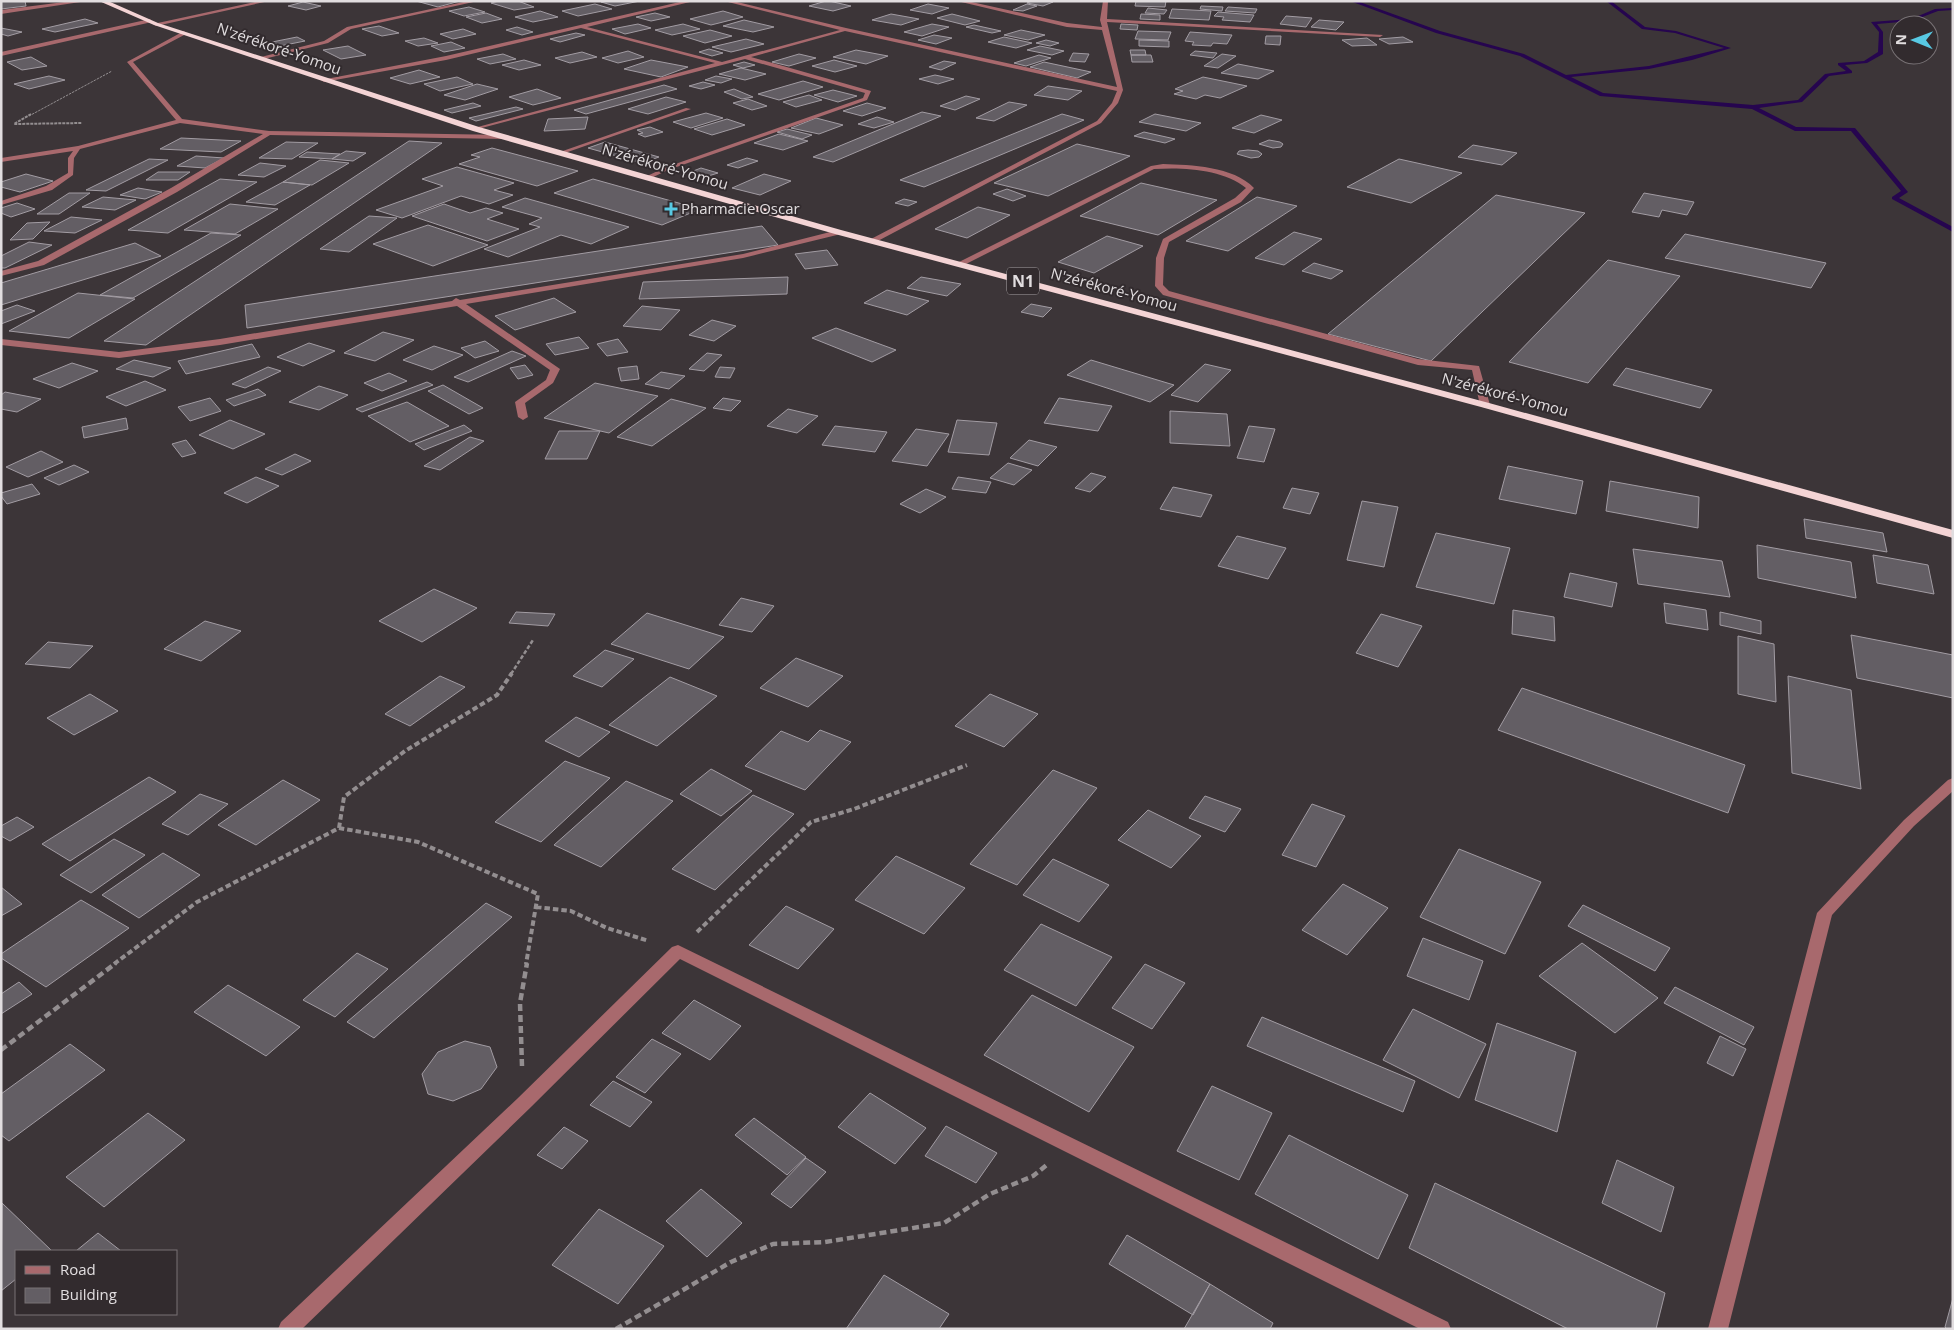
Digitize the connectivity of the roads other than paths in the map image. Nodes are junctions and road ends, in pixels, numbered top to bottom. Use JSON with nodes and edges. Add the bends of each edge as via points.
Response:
{"nodes":[{"id":1,"x":85,"y":1,"type":"edge"},
{"id":2,"x":102,"y":1,"type":"edge"},
{"id":3,"x":266,"y":1,"type":"edge"},
{"id":4,"x":476,"y":1,"type":"edge"},
{"id":5,"x":692,"y":1,"type":"edge"},
{"id":6,"x":726,"y":1,"type":"edge"},
{"id":7,"x":959,"y":1,"type":"edge"},
{"id":8,"x":1106,"y":1,"type":"edge"},
{"id":9,"x":1,"y":12,"type":"edge"},
{"id":10,"x":1103,"y":20,"type":"junction"},
{"id":11,"x":153,"y":22,"type":"junction"},
{"id":12,"x":580,"y":26,"type":"junction"},
{"id":13,"x":1104,"y":29,"type":"junction"},
{"id":14,"x":846,"y":30,"type":"junction"},
{"id":15,"x":184,"y":33,"type":"junction"},
{"id":16,"x":1380,"y":35,"type":"dead end"},
{"id":17,"x":1,"y":54,"type":"edge"},
{"id":18,"x":744,"y":57,"type":"junction"},
{"id":19,"x":260,"y":58,"type":"junction"},
{"id":20,"x":723,"y":63,"type":"junction"},
{"id":21,"x":324,"y":80,"type":"junction"},
{"id":22,"x":1120,"y":90,"type":"junction"},
{"id":23,"x":688,"y":109,"type":"dead end"},
{"id":24,"x":180,"y":121,"type":"junction"},
{"id":25,"x":476,"y":129,"type":"junction"},
{"id":26,"x":269,"y":133,"type":"junction"},
{"id":27,"x":505,"y":137,"type":"junction"},
{"id":28,"x":78,"y":148,"type":"junction"},
{"id":29,"x":560,"y":153,"type":"junction"},
{"id":30,"x":1,"y":160,"type":"edge"},
{"id":31,"x":647,"y":178,"type":"junction"},
{"id":32,"x":1,"y":203,"type":"edge"},
{"id":33,"x":838,"y":232,"type":"junction"},
{"id":34,"x":874,"y":241,"type":"junction"},
{"id":35,"x":959,"y":264,"type":"junction"},
{"id":36,"x":1,"y":274,"type":"edge"},
{"id":37,"x":456,"y":302,"type":"junction"},
{"id":38,"x":1,"y":342,"type":"edge"},
{"id":39,"x":1485,"y":405,"type":"junction"},
{"id":40,"x":523,"y":417,"type":"dead end"},
{"id":41,"x":1953,"y":534,"type":"edge"},
{"id":42,"x":1953,"y":783,"type":"edge"},
{"id":43,"x":288,"y":1329,"type":"edge"},
{"id":44,"x":1441,"y":1329,"type":"edge"},
{"id":45,"x":1718,"y":1329,"type":"edge"}],
"edges":[{"from":1,"to":9,"type":"street"},
{"from":2,"to":11,"type":"highway","name":"N'zérékoré-Yomou","number":"N1"},
{"from":3,"to":11,"type":"street"},
{"from":4,"to":19,"type":"street","via":[[349,28],[326,42]]},
{"from":5,"to":12,"type":"street"},
{"from":6,"to":14,"type":"street"},
{"from":7,"to":13,"type":"street","via":[[1067,25]]},
{"from":8,"to":10,"type":"street"},
{"from":10,"to":13,"type":"street"},
{"from":10,"to":16,"type":"street"},
{"from":11,"to":15,"type":"highway","name":"N'zérékoré-Yomou","number":"N1"},
{"from":11,"to":17,"type":"street"},
{"from":12,"to":20,"type":"street"},
{"from":12,"to":21,"type":"street","via":[[446,58]]},
{"from":13,"to":22,"type":"street"},
{"from":14,"to":18,"type":"street"},
{"from":14,"to":22,"type":"street"},
{"from":15,"to":19,"type":"highway","name":"N'zérékoré-Yomou","number":"N1"},
{"from":15,"to":24,"type":"street","via":[[130,62]]},
{"from":18,"to":20,"type":"street"},
{"from":18,"to":31,"type":"street","via":[[869,92],[865,99]]},
{"from":19,"to":21,"type":"highway","name":"N'zérékoré-Yomou","number":"N1"},
{"from":20,"to":25,"type":"street"},
{"from":21,"to":25,"type":"highway","name":"N'zérékoré-Yomou","number":"N1"},
{"from":22,"to":34,"type":"street","via":[[1115,104],[1098,122]]},
{"from":23,"to":29,"type":"street"},
{"from":24,"to":26,"type":"street"},
{"from":24,"to":28,"type":"street"},
{"from":25,"to":27,"type":"highway","name":"N'zérékoré-Yomou","number":"N1"},
{"from":26,"to":27,"type":"street"},
{"from":26,"to":36,"type":"street","via":[[42,263]]},
{"from":27,"to":29,"type":"highway","name":"N'zérékoré-Yomou","number":"N1"},
{"from":28,"to":30,"type":"street"},
{"from":28,"to":32,"type":"street","via":[[71,158],[71,174],[49,188]]},
{"from":29,"to":31,"type":"highway","name":"N'zérékoré-Yomou","number":"N1"},
{"from":31,"to":33,"type":"highway","name":"N'zérékoré-Yomou","number":"N1"},
{"from":33,"to":34,"type":"highway","name":"N'zérékoré-Yomou","number":"N1"},
{"from":33,"to":37,"type":"street","via":[[743,256]]},
{"from":34,"to":35,"type":"highway","name":"N'zérékoré-Yomou","number":"N1"},
{"from":35,"to":39,"type":"highway","name":"N'zérékoré-Yomou","number":"N1"},
{"from":35,"to":39,"type":"street","via":[[1153,167],[1172,165],[1225,176],[1245,182],[1250,188],[1238,200],[1166,241],[1160,258],[1159,286],[1176,295],[1418,362],[1476,368]]},
{"from":37,"to":38,"type":"street","via":[[220,342],[119,355]]},
{"from":37,"to":40,"type":"street","via":[[555,369],[550,381],[520,402]]},
{"from":39,"to":41,"type":"highway","name":"N'zérékoré-Yomou","number":"N1"},
{"from":42,"to":45,"type":"street","via":[[1909,823],[1825,913]]},
{"from":43,"to":44,"type":"street","via":[[678,950]]}]}
